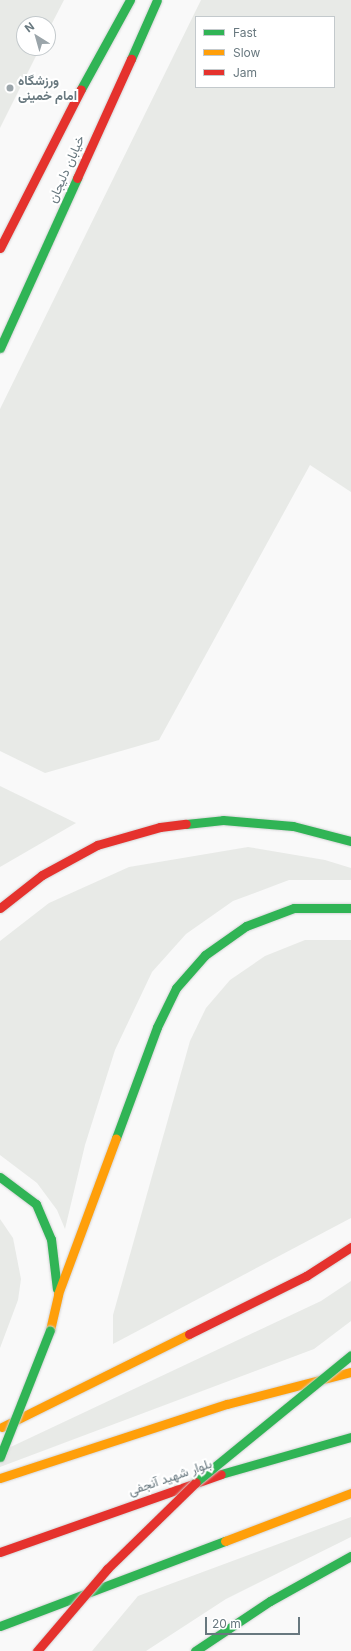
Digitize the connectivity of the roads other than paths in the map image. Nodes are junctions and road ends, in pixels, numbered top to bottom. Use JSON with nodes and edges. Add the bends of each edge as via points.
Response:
{"nodes":[{"id":1,"x":130,"y":0,"type":"edge"},
{"id":2,"x":157,"y":0,"type":"edge"},
{"id":3,"x":0,"y":248,"type":"edge"},
{"id":4,"x":0,"y":348,"type":"edge"},
{"id":5,"x":351,"y":841,"type":"edge"},
{"id":6,"x":0,"y":908,"type":"edge"},
{"id":7,"x":351,"y":908,"type":"edge"},
{"id":8,"x":0,"y":1177,"type":"edge"},
{"id":9,"x":351,"y":1247,"type":"edge"},
{"id":10,"x":58,"y":1294,"type":"junction"},
{"id":11,"x":351,"y":1354,"type":"edge"},
{"id":12,"x":351,"y":1372,"type":"edge"},
{"id":13,"x":0,"y":1428,"type":"edge"},
{"id":14,"x":351,"y":1437,"type":"edge"},
{"id":15,"x":0,"y":1457,"type":"edge"},
{"id":16,"x":0,"y":1478,"type":"edge"},
{"id":17,"x":351,"y":1493,"type":"edge"},
{"id":18,"x":0,"y":1552,"type":"edge"},
{"id":19,"x":351,"y":1556,"type":"edge"},
{"id":20,"x":0,"y":1626,"type":"edge"},
{"id":21,"x":37,"y":1651,"type":"edge"},
{"id":22,"x":195,"y":1651,"type":"edge"}],
"edges":[{"from":1,"to":3,"type":"main road","via":[[112,27]]},
{"from":2,"to":4,"type":"main road","name":"خیابان دلیجان"},
{"from":5,"to":6,"type":"main road","via":[[293,826],[223,820],[160,827],[97,845],[42,874]]},
{"from":7,"to":10,"type":"main road","via":[[294,908],[246,926],[205,955],[176,988],[157,1027]]},
{"from":8,"to":10,"type":"main road","via":[[36,1204],[51,1239]]},
{"from":9,"to":13,"type":"main road","via":[[299,1279]]},
{"from":10,"to":15,"type":"main road","bridge":true,"via":[[50,1330]]},
{"from":11,"to":21,"type":"main road","bridge":true,"via":[[204,1475],[107,1569]]},
{"from":12,"to":16,"type":"main road","via":[[227,1404]]},
{"from":14,"to":18,"type":"main road","name":"بلوار شهید آنجفی","via":[[246,1465]]},
{"from":17,"to":20,"type":"main road"},
{"from":19,"to":22,"type":"main road","via":[[270,1601]]}]}
